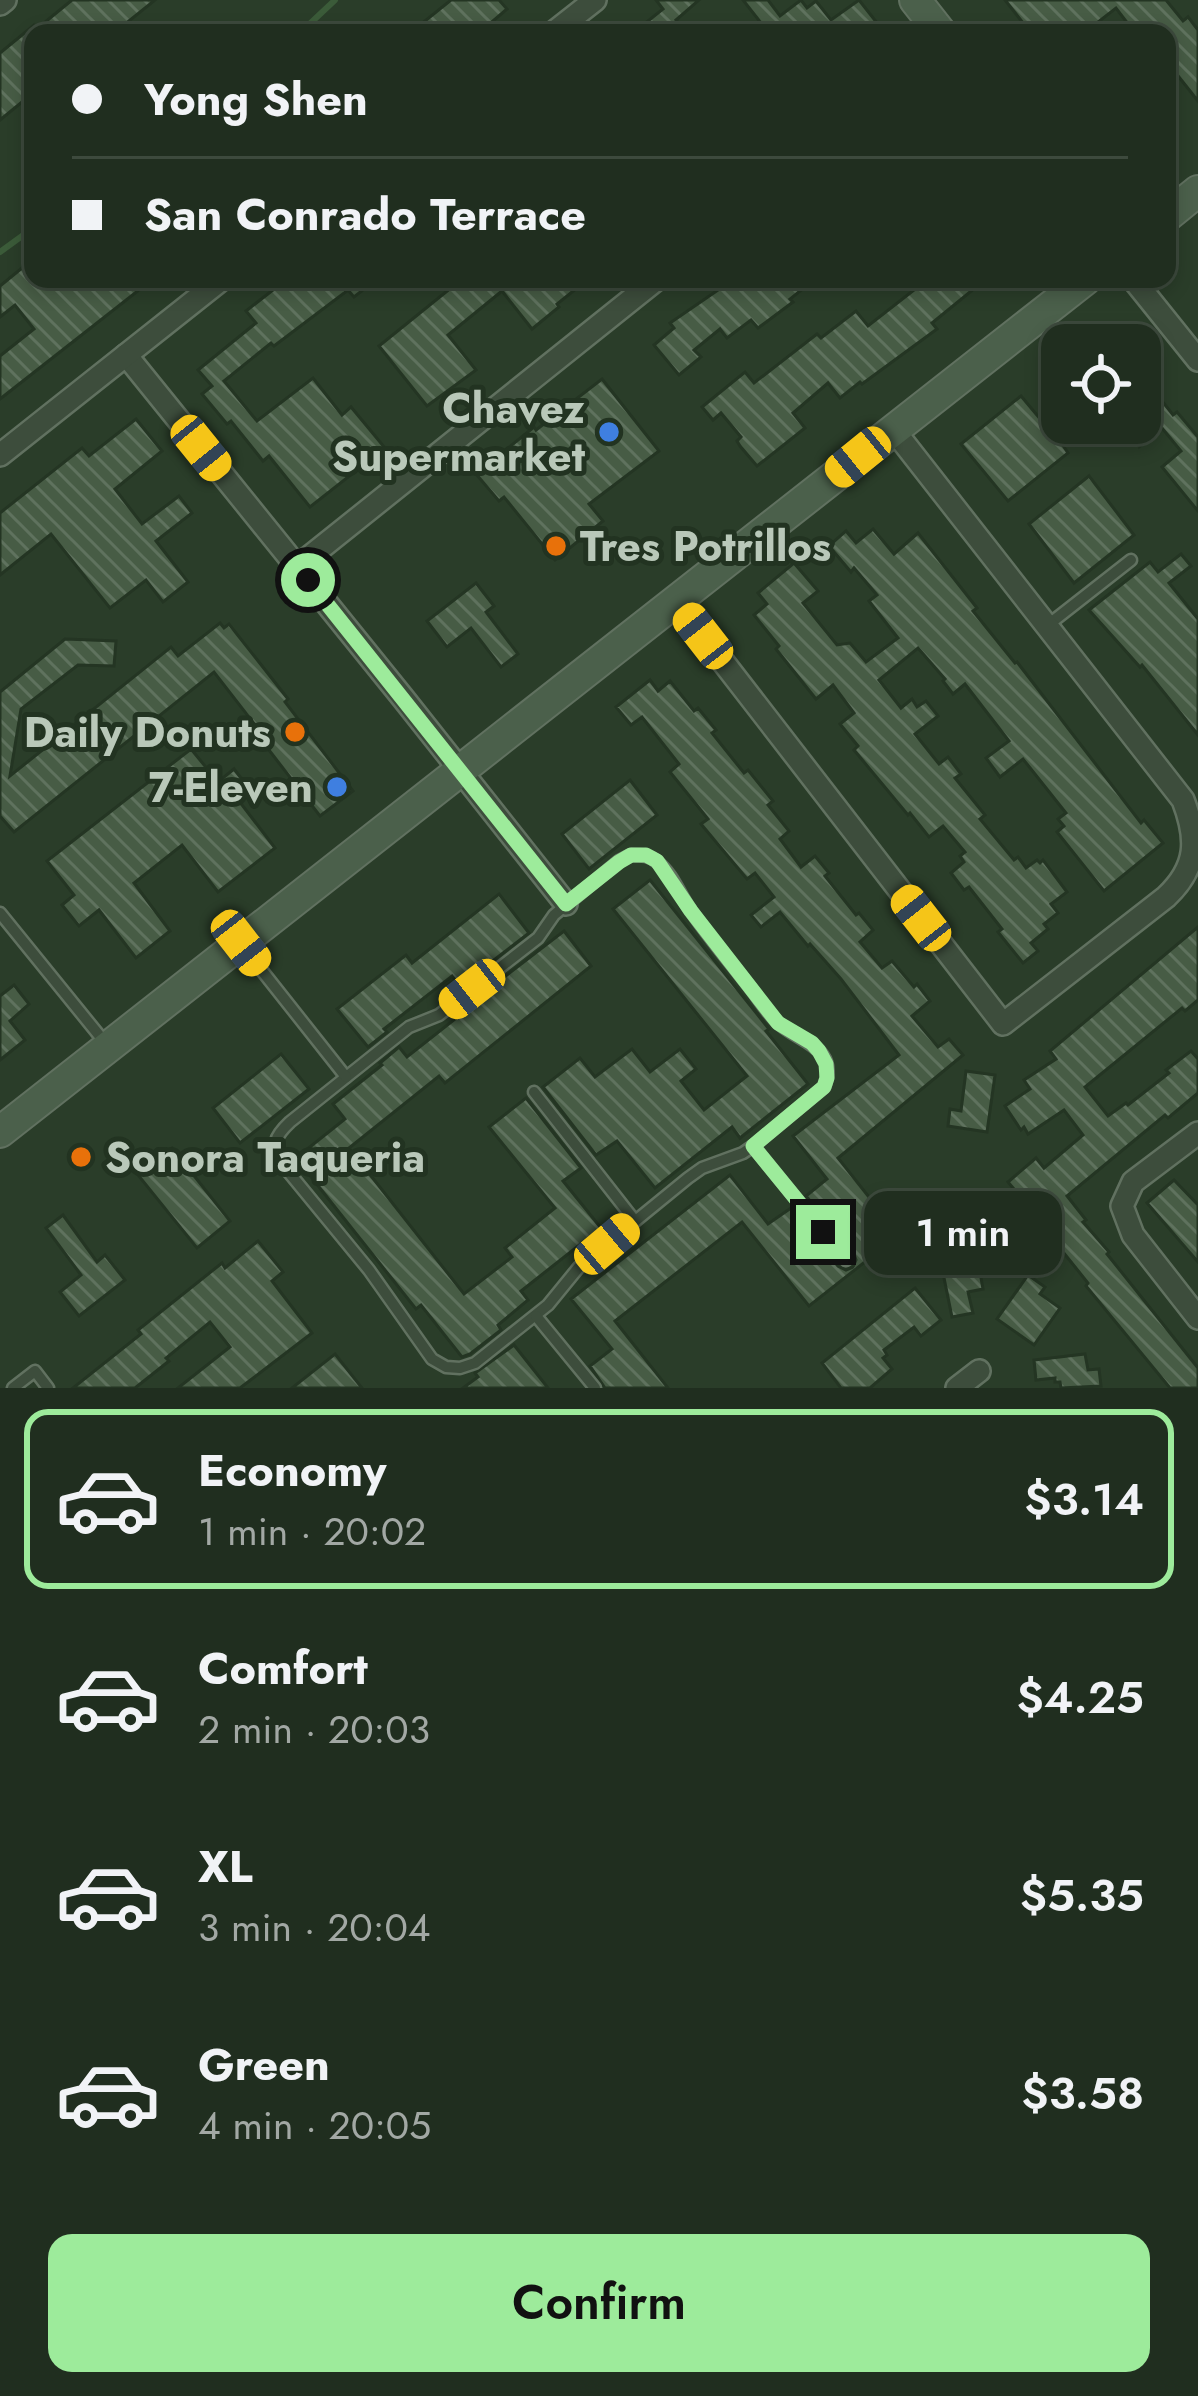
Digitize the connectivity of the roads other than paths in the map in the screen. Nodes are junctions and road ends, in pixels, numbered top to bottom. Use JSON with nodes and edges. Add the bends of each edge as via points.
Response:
{"nodes":[{"id":1,"x":595,"y":0,"type":"edge"},
{"id":2,"x":915,"y":0,"type":"edge"},
{"id":3,"x":564,"y":24,"type":"edge"},
{"id":4,"x":934,"y":24,"type":"edge"},
{"id":5,"x":211,"y":288,"type":"edge"},
{"id":6,"x":646,"y":288,"type":"edge"},
{"id":7,"x":1074,"y":288,"type":"edge"},
{"id":8,"x":1140,"y":288,"type":"edge"},
{"id":9,"x":126,"y":355,"type":"junction"},
{"id":10,"x":1198,"y":360,"type":"edge"},
{"id":11,"x":893,"y":429,"type":"junction"},
{"id":12,"x":0,"y":455,"type":"edge"},
{"id":13,"x":1131,"y":560,"type":"dead end"},
{"id":14,"x":297,"y":567,"type":"junction"},
{"id":15,"x":676,"y":601,"type":"junction"},
{"id":16,"x":1048,"y":626,"type":"junction"},
{"id":17,"x":460,"y":771,"type":"junction"},
{"id":18,"x":1197,"y":851,"type":"edge"},
{"id":19,"x":566,"y":904,"type":"junction"},
{"id":20,"x":0,"y":914,"type":"edge"},
{"id":21,"x":241,"y":943,"type":"junction"},
{"id":22,"x":109,"y":1047,"type":"junction"},
{"id":23,"x":346,"y":1077,"type":"junction"},
{"id":24,"x":534,"y":1092,"type":"dead end"},
{"id":25,"x":0,"y":1132,"type":"edge"},
{"id":26,"x":1198,"y":1133,"type":"edge"},
{"id":27,"x":753,"y":1146,"type":"junction"},
{"id":28,"x":635,"y":1221,"type":"junction"},
{"id":29,"x":846,"y":1260,"type":"dead end"},
{"id":30,"x":536,"y":1316,"type":"junction"},
{"id":31,"x":1198,"y":1318,"type":"edge"},
{"id":32,"x":979,"y":1371,"type":"dead end"},
{"id":33,"x":13,"y":1388,"type":"edge"},
{"id":34,"x":48,"y":1388,"type":"edge"},
{"id":35,"x":595,"y":1388,"type":"edge"},
{"id":36,"x":957,"y":1388,"type":"edge"}],
"edges":[{"from":1,"to":3,"type":"street"},
{"from":2,"to":4,"type":"main road"},
{"from":5,"to":9,"type":"street"},
{"from":6,"to":14,"type":"street"},
{"from":7,"to":11,"type":"main road"},
{"from":8,"to":10,"type":"street"},
{"from":9,"to":12,"type":"street"},
{"from":9,"to":14,"type":"street"},
{"from":11,"to":15,"type":"main road"},
{"from":11,"to":16,"type":"street"},
{"from":13,"to":16,"type":"lane"},
{"from":14,"to":17,"type":"street"},
{"from":15,"to":17,"type":"main road"},
{"from":15,"to":18,"type":"street","via":[[1003,1024],[1179,886]]},
{"from":16,"to":18,"type":"street","via":[[1183,800]]},
{"from":17,"to":19,"type":"street"},
{"from":17,"to":21,"type":"main road"},
{"from":19,"to":23,"type":"lane","via":[[538,938]]},
{"from":19,"to":27,"type":"lane","via":[[631,855],[657,861],[778,1023],[819,1051],[824,1087]]},
{"from":20,"to":22,"type":"lane"},
{"from":21,"to":22,"type":"main road"},
{"from":21,"to":23,"type":"lane"},
{"from":22,"to":25,"type":"main road"},
{"from":23,"to":30,"type":"lane","via":[[278,1133],[275,1152],[432,1359],[475,1364]]},
{"from":24,"to":28,"type":"lane"},
{"from":26,"to":31,"type":"street","via":[[1132,1182],[1122,1206],[1133,1235]]},
{"from":27,"to":28,"type":"lane","via":[[702,1168]]},
{"from":27,"to":29,"type":"lane"},
{"from":28,"to":30,"type":"lane"},
{"from":30,"to":35,"type":"lane"},
{"from":32,"to":36,"type":"street"},
{"from":33,"to":34,"type":"lane","via":[[35,1371]]}]}
